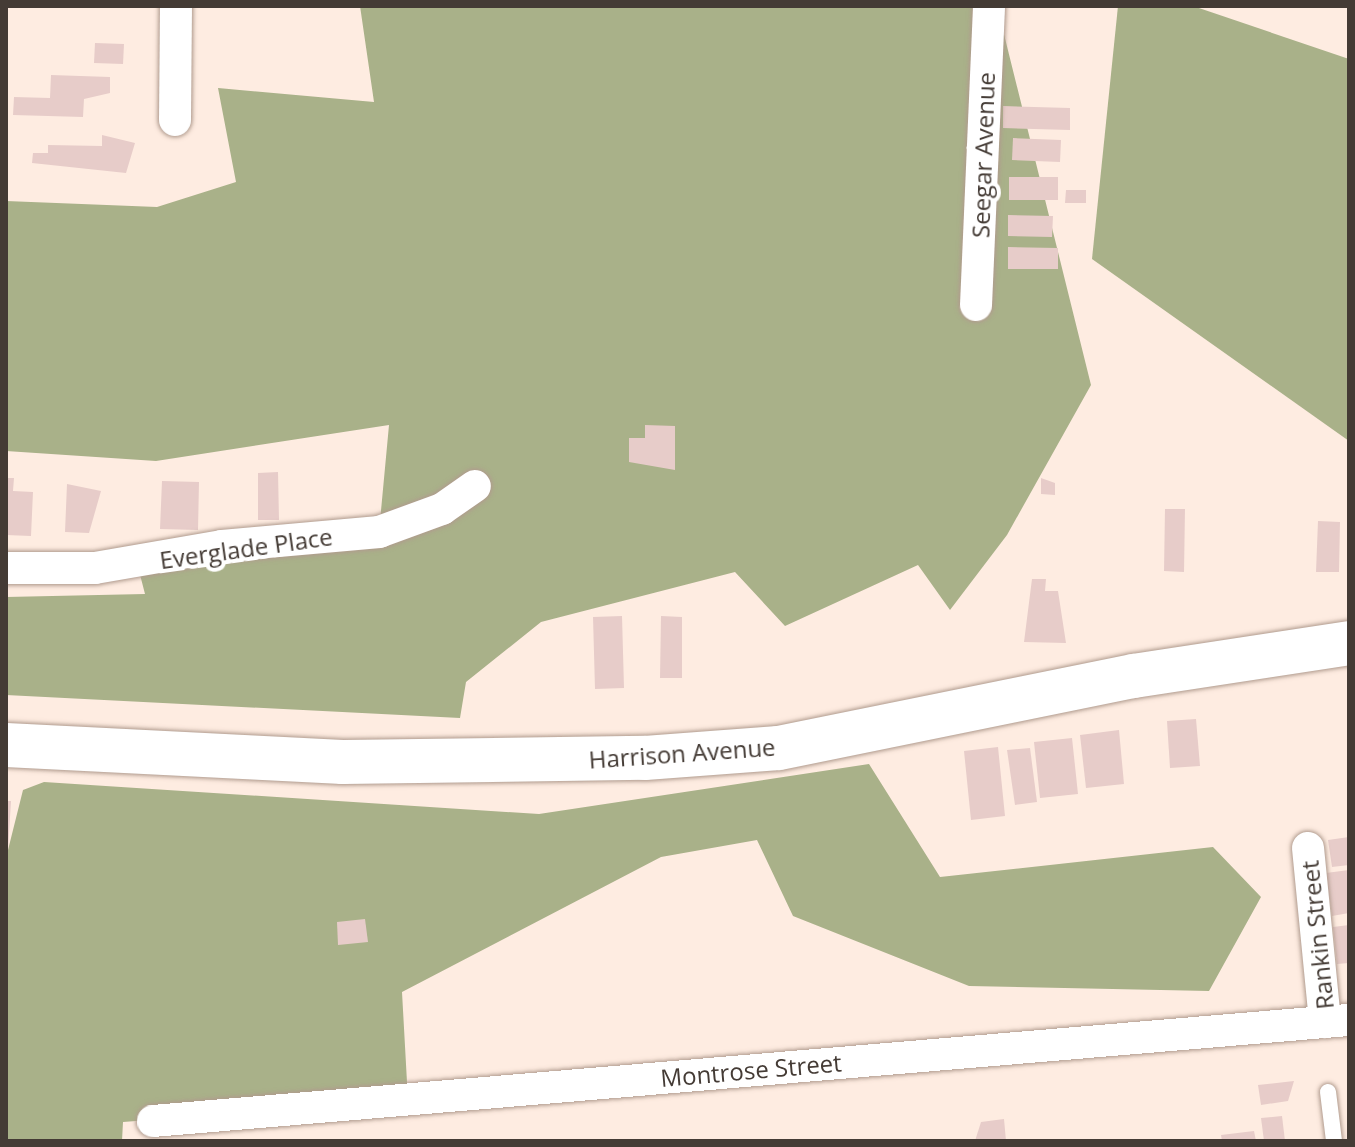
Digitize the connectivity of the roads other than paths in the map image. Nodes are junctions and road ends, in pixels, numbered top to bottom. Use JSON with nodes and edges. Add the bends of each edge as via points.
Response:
{"nodes":[{"id":1,"x":176,"y":6,"type":"edge"},
{"id":2,"x":989,"y":6,"type":"edge"},
{"id":3,"x":175,"y":120,"type":"dead end"},
{"id":4,"x":976,"y":305,"type":"dead end"},
{"id":5,"x":475,"y":486,"type":"dead end"},
{"id":6,"x":6,"y":568,"type":"edge"},
{"id":7,"x":1349,"y":643,"type":"edge"},
{"id":8,"x":6,"y":745,"type":"edge"},
{"id":9,"x":1308,"y":848,"type":"dead end"},
{"id":10,"x":1337,"y":1021,"type":"edge"},
{"id":11,"x":1328,"y":1092,"type":"dead end"},
{"id":12,"x":153,"y":1121,"type":"dead end"},
{"id":13,"x":1334,"y":1141,"type":"edge"}],
"edges":[{"from":1,"to":3,"type":"street"},
{"from":2,"to":4,"type":"street","name":"Seegar Avenue"},
{"from":5,"to":6,"type":"street","name":"Everglade Place","via":[[442,509],[379,532],[222,546],[95,568]]},
{"from":7,"to":8,"type":"main road","name":"Harrison Avenue","via":[[1134,676],[779,748],[645,758],[343,762]]},
{"from":9,"to":10,"type":"street","name":"Rankin Street"},
{"from":10,"to":12,"type":"street","name":"Montrose Street"},
{"from":11,"to":13,"type":"lane"}]}
